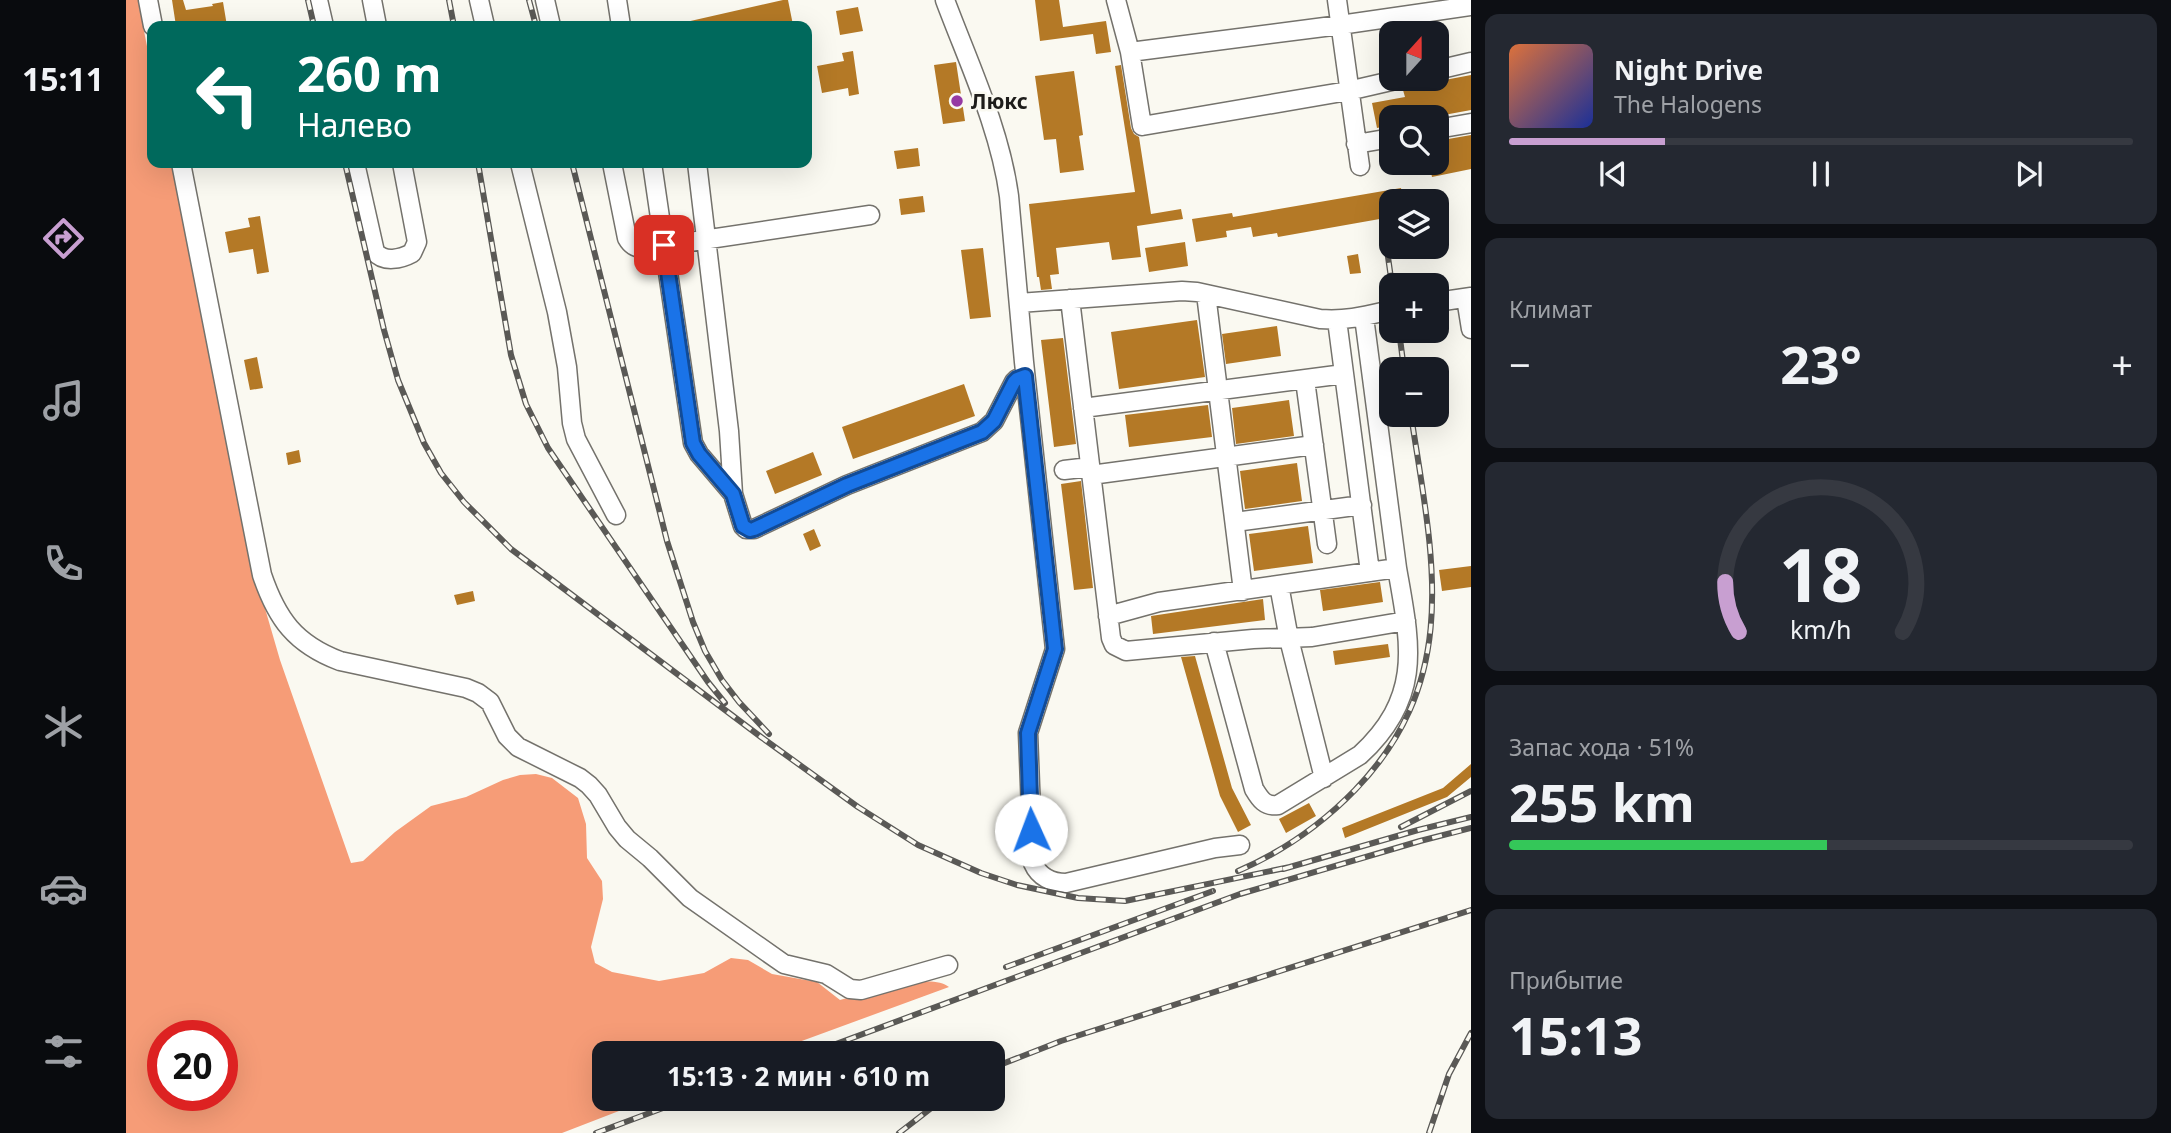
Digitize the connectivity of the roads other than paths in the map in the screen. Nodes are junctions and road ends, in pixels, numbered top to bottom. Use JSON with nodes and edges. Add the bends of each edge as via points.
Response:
{"nodes":[{"id":1,"x":148,"y":0,"type":"edge"},
{"id":2,"x":318,"y":0,"type":"edge"},
{"id":3,"x":372,"y":0,"type":"edge"},
{"id":4,"x":479,"y":0,"type":"edge"},
{"id":5,"x":545,"y":0,"type":"edge"},
{"id":6,"x":617,"y":0,"type":"edge"},
{"id":7,"x":945,"y":0,"type":"edge"},
{"id":8,"x":1116,"y":0,"type":"edge"},
{"id":9,"x":1337,"y":0,"type":"edge"},
{"id":10,"x":1471,"y":6,"type":"edge"},
{"id":11,"x":152,"y":21,"type":"edge"},
{"id":12,"x":323,"y":21,"type":"edge"},
{"id":13,"x":375,"y":21,"type":"edge"},
{"id":14,"x":484,"y":21,"type":"edge"},
{"id":15,"x":550,"y":21,"type":"edge"},
{"id":16,"x":620,"y":21,"type":"edge"},
{"id":17,"x":1340,"y":25,"type":"junction"},
{"id":18,"x":1130,"y":52,"type":"junction"},
{"id":19,"x":1471,"y":62,"type":"edge"},
{"id":20,"x":1449,"y":67,"type":"edge"},
{"id":21,"x":1379,"y":84,"type":"edge"},
{"id":22,"x":1348,"y":91,"type":"junction"},
{"id":23,"x":1471,"y":122,"type":"edge"},
{"id":24,"x":1449,"y":127,"type":"edge"},
{"id":25,"x":1379,"y":140,"type":"edge"},
{"id":26,"x":1356,"y":144,"type":"junction"},
{"id":27,"x":1360,"y":166,"type":"dead end"},
{"id":28,"x":182,"y":168,"type":"edge"},
{"id":29,"x":356,"y":168,"type":"edge"},
{"id":30,"x":403,"y":168,"type":"edge"},
{"id":31,"x":521,"y":168,"type":"edge"},
{"id":32,"x":613,"y":168,"type":"edge"},
{"id":33,"x":653,"y":168,"type":"edge"},
{"id":34,"x":698,"y":168,"type":"edge"},
{"id":35,"x":870,"y":215,"type":"dead end"},
{"id":36,"x":706,"y":239,"type":"junction"},
{"id":37,"x":664,"y":245,"type":"junction"},
{"id":38,"x":1206,"y":294,"type":"junction"},
{"id":39,"x":1468,"y":297,"type":"edge"},
{"id":40,"x":1070,"y":299,"type":"junction"},
{"id":41,"x":1449,"y":300,"type":"edge"},
{"id":42,"x":1019,"y":303,"type":"junction"},
{"id":43,"x":1379,"y":313,"type":"edge"},
{"id":44,"x":1364,"y":317,"type":"junction"},
{"id":45,"x":1337,"y":320,"type":"junction"},
{"id":46,"x":1471,"y":329,"type":"edge"},
{"id":47,"x":1345,"y":374,"type":"junction"},
{"id":48,"x":1025,"y":376,"type":"junction"},
{"id":49,"x":1305,"y":380,"type":"junction"},
{"id":50,"x":1218,"y":392,"type":"junction"},
{"id":51,"x":1083,"y":408,"type":"junction"},
{"id":52,"x":1314,"y":445,"type":"junction"},
{"id":53,"x":1227,"y":457,"type":"junction"},
{"id":54,"x":1064,"y":470,"type":"dead end"},
{"id":55,"x":1091,"y":471,"type":"junction"},
{"id":56,"x":733,"y":494,"type":"junction"},
{"id":57,"x":1362,"y":506,"type":"junction"},
{"id":58,"x":1322,"y":511,"type":"junction"},
{"id":59,"x":616,"y":515,"type":"dead end"},
{"id":60,"x":1235,"y":522,"type":"junction"},
{"id":61,"x":1327,"y":544,"type":"dead end"},
{"id":62,"x":1397,"y":568,"type":"junction"},
{"id":63,"x":1370,"y":572,"type":"junction"},
{"id":64,"x":1279,"y":585,"type":"junction"},
{"id":65,"x":1243,"y":591,"type":"junction"},
{"id":66,"x":1108,"y":616,"type":"junction"},
{"id":67,"x":1406,"y":621,"type":"junction"},
{"id":68,"x":1289,"y":639,"type":"junction"},
{"id":69,"x":1214,"y":642,"type":"junction"},
{"id":70,"x":1324,"y":778,"type":"junction"},
{"id":71,"x":1240,"y":845,"type":"dead end"},
{"id":72,"x":948,"y":965,"type":"dead end"}],
"edges":[{"from":1,"to":11,"type":"street"},
{"from":2,"to":12,"type":"street"},
{"from":3,"to":13,"type":"street"},
{"from":4,"to":14,"type":"street"},
{"from":5,"to":15,"type":"street"},
{"from":6,"to":16,"type":"street"},
{"from":7,"to":42,"type":"street","via":[[1006,175]]},
{"from":8,"to":18,"type":"street"},
{"from":9,"to":17,"type":"street"},
{"from":10,"to":17,"type":"street"},
{"from":17,"to":18,"type":"street"},
{"from":17,"to":22,"type":"street"},
{"from":18,"to":22,"type":"street","via":[[1142,126]]},
{"from":19,"to":20,"type":"street"},
{"from":21,"to":22,"type":"street"},
{"from":22,"to":26,"type":"street"},
{"from":23,"to":24,"type":"street"},
{"from":25,"to":26,"type":"street"},
{"from":26,"to":27,"type":"street"},
{"from":28,"to":72,"type":"street","via":[[262,575],[272,603],[294,633],[340,661],[478,693],[490,702],[507,736],[518,747],[589,785],[627,839],[679,889],[784,964],[826,974],[850,989],[861,990]]},
{"from":29,"to":30,"type":"street","via":[[375,252],[388,260],[412,253],[417,242]]},
{"from":31,"to":59,"type":"street","via":[[557,312],[576,439]]},
{"from":32,"to":37,"type":"street","via":[[627,238],[643,248]]},
{"from":33,"to":37,"type":"street"},
{"from":34,"to":36,"type":"street"},
{"from":35,"to":36,"type":"street"},
{"from":36,"to":37,"type":"street"},
{"from":36,"to":56,"type":"street"},
{"from":37,"to":56,"type":"street","via":[[693,443]]},
{"from":38,"to":40,"type":"street","via":[[1182,291]]},
{"from":38,"to":45,"type":"street"},
{"from":38,"to":50,"type":"street"},
{"from":39,"to":41,"type":"street"},
{"from":39,"to":46,"type":"street"},
{"from":40,"to":42,"type":"street"},
{"from":40,"to":51,"type":"street"},
{"from":42,"to":48,"type":"street"},
{"from":43,"to":44,"type":"street"},
{"from":44,"to":45,"type":"street"},
{"from":44,"to":62,"type":"street"},
{"from":45,"to":47,"type":"street"},
{"from":47,"to":49,"type":"street"},
{"from":47,"to":57,"type":"street"},
{"from":48,"to":56,"type":"street","via":[[1014,382],[994,421],[982,432],[847,485],[754,529],[743,526]]},
{"from":48,"to":71,"type":"street","via":[[1055,649],[1028,733],[1033,863],[1040,875],[1066,883]]},
{"from":49,"to":50,"type":"street"},
{"from":49,"to":52,"type":"street"},
{"from":50,"to":51,"type":"street"},
{"from":50,"to":53,"type":"street"},
{"from":51,"to":55,"type":"street"},
{"from":52,"to":53,"type":"street"},
{"from":52,"to":58,"type":"street"},
{"from":53,"to":55,"type":"street"},
{"from":53,"to":60,"type":"street"},
{"from":54,"to":55,"type":"street"},
{"from":55,"to":66,"type":"street"},
{"from":57,"to":58,"type":"street"},
{"from":57,"to":63,"type":"street"},
{"from":58,"to":60,"type":"street"},
{"from":58,"to":61,"type":"street"},
{"from":60,"to":65,"type":"street"},
{"from":62,"to":63,"type":"street"},
{"from":62,"to":67,"type":"street"},
{"from":63,"to":64,"type":"street"},
{"from":64,"to":65,"type":"street"},
{"from":64,"to":68,"type":"street"},
{"from":65,"to":66,"type":"street","via":[[1159,602]]},
{"from":66,"to":69,"type":"street","via":[[1111,639],[1126,651]]},
{"from":67,"to":68,"type":"street"},
{"from":67,"to":70,"type":"street","via":[[1407,673],[1390,718],[1360,755]]},
{"from":68,"to":69,"type":"street"},
{"from":68,"to":70,"type":"street"},
{"from":69,"to":70,"type":"street","via":[[1260,799],[1278,805]]}]}
